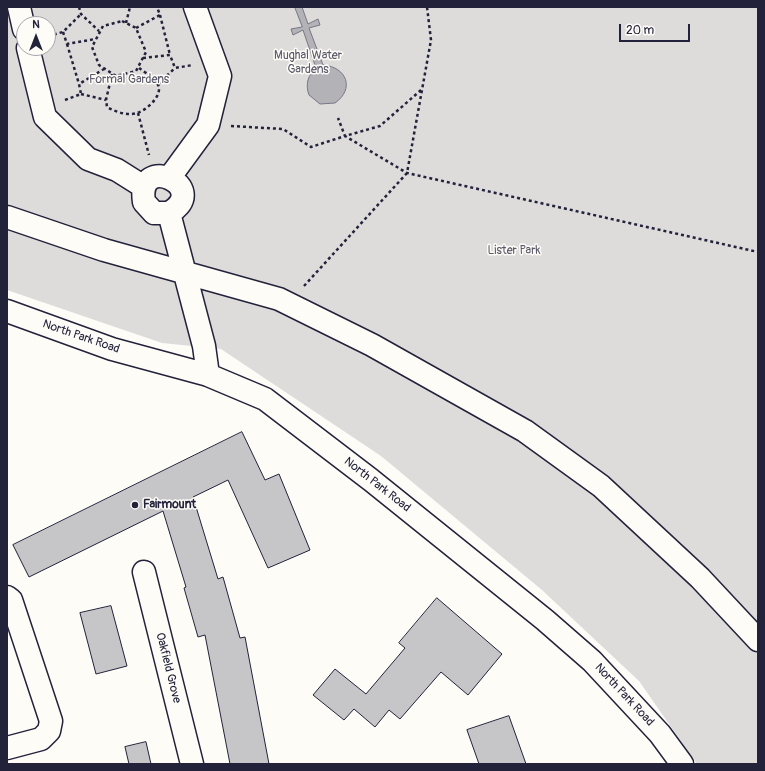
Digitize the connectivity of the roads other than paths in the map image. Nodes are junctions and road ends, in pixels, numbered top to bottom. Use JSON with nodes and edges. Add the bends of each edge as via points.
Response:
{"nodes":[{"id":1,"x":195,"y":7,"type":"edge"},
{"id":2,"x":30,"y":56,"type":"edge"},
{"id":3,"x":157,"y":180,"type":"junction"},
{"id":4,"x":169,"y":213,"type":"junction"},
{"id":5,"x":7,"y":217,"type":"edge"},
{"id":6,"x":185,"y":271,"type":"junction"},
{"id":7,"x":7,"y":311,"type":"edge"},
{"id":8,"x":208,"y":375,"type":"junction"},
{"id":9,"x":144,"y":572,"type":"dead end"},
{"id":10,"x":7,"y":597,"type":"edge"},
{"id":11,"x":758,"y":640,"type":"edge"},
{"id":12,"x":7,"y":748,"type":"edge"},
{"id":13,"x":192,"y":764,"type":"edge"},
{"id":14,"x":682,"y":764,"type":"edge"}],
"edges":[{"from":1,"to":3,"type":"street","via":[[220,76],[208,125]]},
{"from":2,"to":3,"type":"street","via":[[44,117],[88,159],[117,170]]},
{"from":3,"to":4,"type":"street","via":[[144,202],[154,213]]},
{"from":3,"to":4,"type":"street","via":[[177,181],[182,195],[176,209]]},
{"from":4,"to":6,"type":"street"},
{"from":5,"to":6,"type":"street","via":[[104,250]]},
{"from":6,"to":8,"type":"street","via":[[204,346]]},
{"from":6,"to":11,"type":"street","via":[[279,299],[372,345],[525,431],[601,486],[700,578]]},
{"from":7,"to":8,"type":"street","name":"North Park Road","via":[[112,348]]},
{"from":8,"to":14,"type":"street","name":"North Park Road","via":[[265,399],[371,480],[545,620],[592,661],[660,734]]},
{"from":9,"to":13,"type":"street","name":"Oakfield Grove"},
{"from":10,"to":12,"type":"street","via":[[11,600],[51,721],[49,731],[41,739]]}]}
